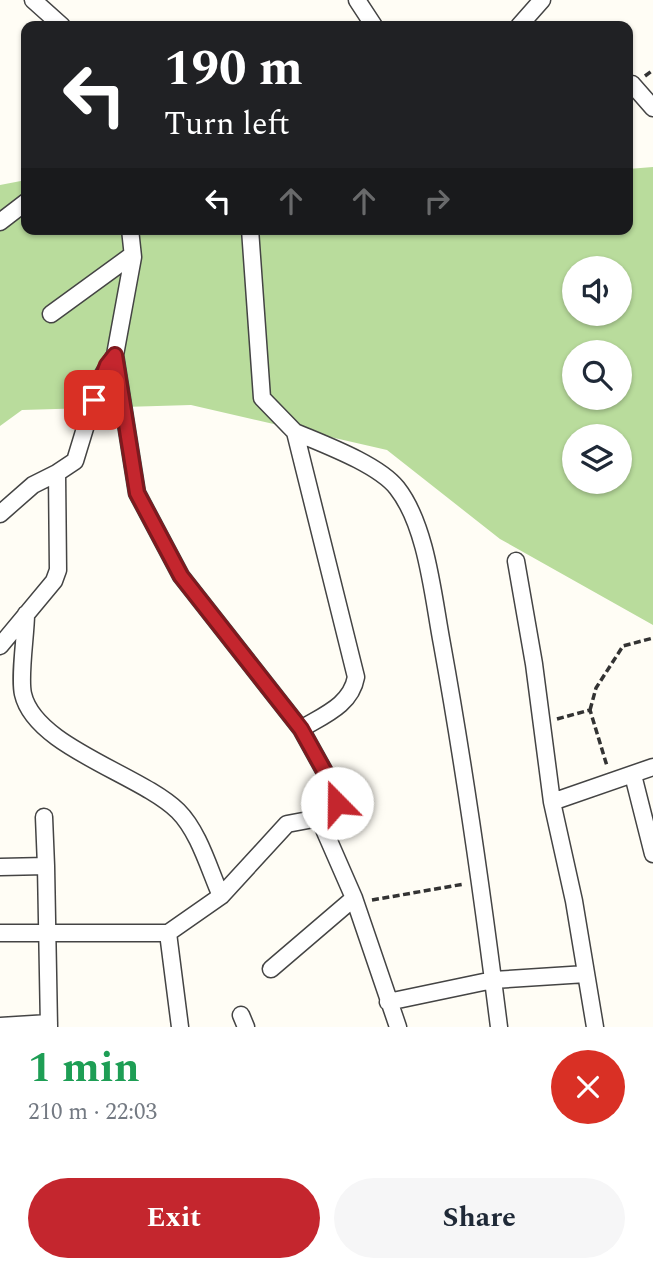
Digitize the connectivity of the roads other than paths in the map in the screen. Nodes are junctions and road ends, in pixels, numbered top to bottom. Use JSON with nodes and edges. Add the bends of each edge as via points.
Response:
{"nodes":[{"id":1,"x":33,"y":0,"type":"edge"},
{"id":2,"x":357,"y":0,"type":"edge"},
{"id":3,"x":542,"y":0,"type":"edge"},
{"id":4,"x":56,"y":21,"type":"edge"},
{"id":5,"x":371,"y":21,"type":"edge"},
{"id":6,"x":523,"y":21,"type":"edge"},
{"id":7,"x":633,"y":86,"type":"edge"},
{"id":8,"x":653,"y":108,"type":"edge"},
{"id":9,"x":21,"y":206,"type":"edge"},
{"id":10,"x":0,"y":222,"type":"edge"},
{"id":11,"x":130,"y":235,"type":"edge"},
{"id":12,"x":250,"y":235,"type":"edge"},
{"id":13,"x":132,"y":255,"type":"junction"},
{"id":14,"x":51,"y":314,"type":"dead end"},
{"id":15,"x":115,"y":355,"type":"junction"},
{"id":16,"x":295,"y":432,"type":"junction"},
{"id":17,"x":57,"y":473,"type":"junction"},
{"id":18,"x":0,"y":514,"type":"edge"},
{"id":19,"x":516,"y":561,"type":"dead end"},
{"id":20,"x":26,"y":614,"type":"junction"},
{"id":21,"x":0,"y":646,"type":"edge"},
{"id":22,"x":301,"y":729,"type":"junction"},
{"id":23,"x":653,"y":767,"type":"edge"},
{"id":24,"x":633,"y":775,"type":"junction"},
{"id":25,"x":552,"y":802,"type":"junction"},
{"id":26,"x":44,"y":817,"type":"dead end"},
{"id":27,"x":319,"y":818,"type":"junction"},
{"id":28,"x":653,"y":854,"type":"edge"},
{"id":29,"x":46,"y":866,"type":"junction"},
{"id":30,"x":0,"y":867,"type":"edge"},
{"id":31,"x":222,"y":896,"type":"junction"},
{"id":32,"x":356,"y":901,"type":"junction"},
{"id":33,"x":0,"y":933,"type":"edge"},
{"id":34,"x":168,"y":933,"type":"junction"},
{"id":35,"x":48,"y":935,"type":"junction"},
{"id":36,"x":271,"y":969,"type":"dead end"},
{"id":37,"x":586,"y":974,"type":"junction"},
{"id":38,"x":493,"y":981,"type":"junction"},
{"id":39,"x":388,"y":1002,"type":"junction"},
{"id":40,"x":49,"y":1025,"type":"edge"},
{"id":41,"x":0,"y":1026,"type":"edge"},
{"id":42,"x":180,"y":1027,"type":"edge"},
{"id":43,"x":398,"y":1027,"type":"edge"},
{"id":44,"x":499,"y":1027,"type":"edge"},
{"id":45,"x":594,"y":1027,"type":"edge"}],
"edges":[{"from":1,"to":4,"type":"street"},
{"from":2,"to":5,"type":"street"},
{"from":3,"to":6,"type":"street"},
{"from":7,"to":8,"type":"street"},
{"from":9,"to":10,"type":"street"},
{"from":11,"to":13,"type":"street"},
{"from":12,"to":16,"type":"street","via":[[262,398]]},
{"from":13,"to":14,"type":"street"},
{"from":13,"to":15,"type":"street"},
{"from":15,"to":17,"type":"street","via":[[100,379],[75,461]]},
{"from":15,"to":22,"type":"street","via":[[137,493],[187,585]]},
{"from":16,"to":22,"type":"street","via":[[356,677],[353,691],[343,703]]},
{"from":16,"to":38,"type":"street","via":[[395,485],[405,499],[426,557],[462,754]]},
{"from":17,"to":18,"type":"street","via":[[33,485]]},
{"from":17,"to":20,"type":"street","via":[[58,570]]},
{"from":19,"to":25,"type":"street"},
{"from":20,"to":21,"type":"street"},
{"from":20,"to":31,"type":"street","via":[[23,694],[37,720],[58,738],[161,796],[180,814]]},
{"from":22,"to":27,"type":"street","via":[[337,794],[337,803]]},
{"from":23,"to":24,"type":"street"},
{"from":24,"to":25,"type":"street"},
{"from":24,"to":28,"type":"street"},
{"from":25,"to":37,"type":"street"},
{"from":26,"to":29,"type":"street"},
{"from":27,"to":31,"type":"street","via":[[287,824]]},
{"from":27,"to":32,"type":"street"},
{"from":29,"to":30,"type":"street"},
{"from":29,"to":35,"type":"street"},
{"from":31,"to":34,"type":"street"},
{"from":32,"to":36,"type":"street"},
{"from":32,"to":39,"type":"street"},
{"from":33,"to":35,"type":"street"},
{"from":34,"to":35,"type":"street"},
{"from":34,"to":42,"type":"street"},
{"from":35,"to":40,"type":"street"},
{"from":37,"to":38,"type":"street"},
{"from":37,"to":45,"type":"street"},
{"from":38,"to":39,"type":"street"},
{"from":38,"to":44,"type":"street"},
{"from":39,"to":43,"type":"street"},
{"from":40,"to":41,"type":"street"}]}
